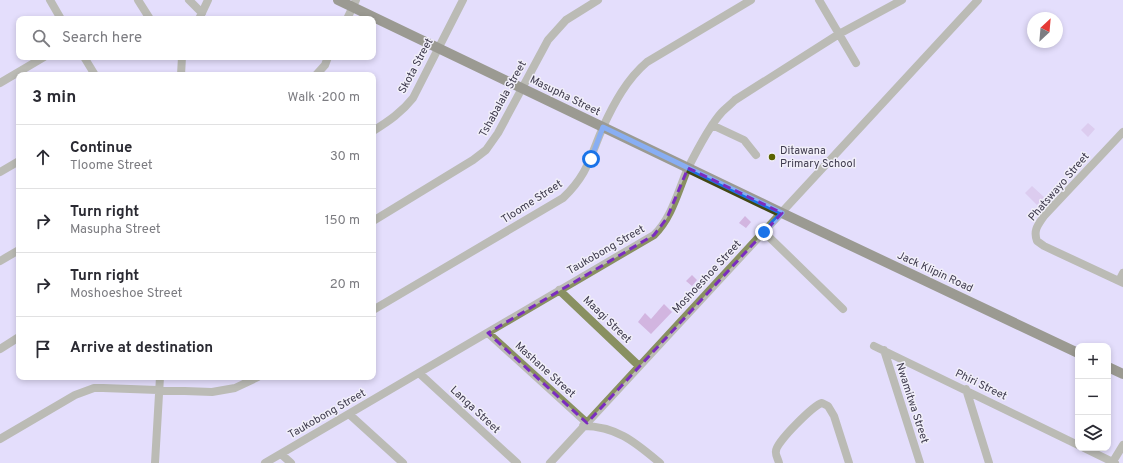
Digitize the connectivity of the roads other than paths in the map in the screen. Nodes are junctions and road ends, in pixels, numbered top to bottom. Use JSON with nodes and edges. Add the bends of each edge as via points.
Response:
{"nodes":[{"id":1,"x":50,"y":0,"type":"edge"},
{"id":2,"x":138,"y":0,"type":"edge"},
{"id":3,"x":189,"y":0,"type":"edge"},
{"id":4,"x":208,"y":0,"type":"edge"},
{"id":5,"x":338,"y":0,"type":"edge"},
{"id":6,"x":463,"y":0,"type":"edge"},
{"id":7,"x":598,"y":0,"type":"edge"},
{"id":8,"x":751,"y":0,"type":"edge"},
{"id":9,"x":819,"y":0,"type":"edge"},
{"id":10,"x":902,"y":0,"type":"edge"},
{"id":11,"x":978,"y":0,"type":"edge"},
{"id":12,"x":354,"y":3,"type":"edge"},
{"id":13,"x":59,"y":16,"type":"edge"},
{"id":14,"x":148,"y":16,"type":"edge"},
{"id":15,"x":200,"y":16,"type":"edge"},
{"id":16,"x":348,"y":16,"type":"edge"},
{"id":17,"x":839,"y":34,"type":"junction"},
{"id":18,"x":438,"y":48,"type":"junction"},
{"id":19,"x":39,"y":60,"type":"edge"},
{"id":20,"x":86,"y":60,"type":"edge"},
{"id":21,"x":182,"y":60,"type":"edge"},
{"id":22,"x":327,"y":60,"type":"edge"},
{"id":23,"x":856,"y":63,"type":"dead end"},
{"id":24,"x":19,"y":72,"type":"edge"},
{"id":25,"x":93,"y":72,"type":"edge"},
{"id":26,"x":181,"y":72,"type":"edge"},
{"id":27,"x":319,"y":72,"type":"edge"},
{"id":28,"x":16,"y":74,"type":"edge"},
{"id":29,"x":0,"y":83,"type":"edge"},
{"id":30,"x":522,"y":88,"type":"junction"},
{"id":31,"x":712,"y":125,"type":"junction"},
{"id":32,"x":603,"y":127,"type":"junction"},
{"id":33,"x":376,"y":129,"type":"edge"},
{"id":34,"x":1123,"y":132,"type":"edge"},
{"id":35,"x":756,"y":155,"type":"dead end"},
{"id":36,"x":16,"y":163,"type":"edge"},
{"id":37,"x":688,"y":168,"type":"junction"},
{"id":38,"x":0,"y":172,"type":"edge"},
{"id":39,"x":782,"y":213,"type":"junction"},
{"id":40,"x":376,"y":219,"type":"edge"},
{"id":41,"x":764,"y":232,"type":"junction"},
{"id":42,"x":16,"y":252,"type":"edge"},
{"id":43,"x":0,"y":261,"type":"edge"},
{"id":44,"x":1123,"y":273,"type":"edge"},
{"id":45,"x":1121,"y":282,"type":"edge"},
{"id":46,"x":559,"y":290,"type":"junction"},
{"id":47,"x":376,"y":308,"type":"edge"},
{"id":48,"x":844,"y":309,"type":"dead end"},
{"id":49,"x":488,"y":333,"type":"junction"},
{"id":50,"x":16,"y":339,"type":"edge"},
{"id":51,"x":874,"y":346,"type":"dead end"},
{"id":52,"x":0,"y":348,"type":"edge"},
{"id":53,"x":884,"y":350,"type":"junction"},
{"id":54,"x":1075,"y":352,"type":"edge"},
{"id":55,"x":638,"y":366,"type":"junction"},
{"id":56,"x":1111,"y":368,"type":"edge"},
{"id":57,"x":419,"y":373,"type":"junction"},
{"id":58,"x":1123,"y":374,"type":"edge"},
{"id":59,"x":160,"y":380,"type":"edge"},
{"id":60,"x":253,"y":380,"type":"edge"},
{"id":61,"x":966,"y":389,"type":"junction"},
{"id":62,"x":160,"y":391,"type":"junction"},
{"id":63,"x":349,"y":414,"type":"junction"},
{"id":64,"x":585,"y":425,"type":"junction"},
{"id":65,"x":0,"y":439,"type":"edge"},
{"id":66,"x":1075,"y":444,"type":"edge"},
{"id":67,"x":1123,"y":445,"type":"edge"},
{"id":68,"x":1090,"y":451,"type":"edge"},
{"id":69,"x":281,"y":454,"type":"junction"},
{"id":70,"x":155,"y":463,"type":"edge"},
{"id":71,"x":265,"y":463,"type":"edge"},
{"id":72,"x":291,"y":463,"type":"edge"},
{"id":73,"x":403,"y":463,"type":"edge"},
{"id":74,"x":516,"y":463,"type":"edge"},
{"id":75,"x":550,"y":463,"type":"edge"},
{"id":76,"x":660,"y":463,"type":"edge"},
{"id":77,"x":779,"y":463,"type":"edge"},
{"id":78,"x":849,"y":463,"type":"edge"},
{"id":79,"x":920,"y":463,"type":"edge"},
{"id":80,"x":989,"y":463,"type":"edge"},
{"id":81,"x":1113,"y":463,"type":"edge"}],
"edges":[{"from":1,"to":13,"type":"street"},
{"from":2,"to":14,"type":"street"},
{"from":3,"to":15,"type":"street"},
{"from":4,"to":15,"type":"street"},
{"from":5,"to":12,"type":"main road","name":"Masupha Street"},
{"from":6,"to":18,"type":"street","name":"Skota Street"},
{"from":7,"to":30,"type":"street","name":"Tshabalala Street","via":[[558,28],[548,40]]},
{"from":8,"to":32,"type":"street","name":"Tloome Street","via":[[636,71],[623,89]]},
{"from":9,"to":17,"type":"street"},
{"from":10,"to":17,"type":"street","name":"Taukobong Street"},
{"from":11,"to":39,"type":"street","name":"Moshoeshoe Street"},
{"from":12,"to":16,"type":"street"},
{"from":12,"to":18,"type":"main road","name":"Masupha Street"},
{"from":17,"to":23,"type":"street"},
{"from":17,"to":31,"type":"street","name":"Taukobong Street","via":[[735,100]]},
{"from":18,"to":30,"type":"main road","name":"Masupha Street"},
{"from":18,"to":33,"type":"street","name":"Skota Street","via":[[419,88],[405,108]]},
{"from":19,"to":24,"type":"street"},
{"from":20,"to":25,"type":"street"},
{"from":21,"to":26,"type":"street"},
{"from":22,"to":27,"type":"street"},
{"from":28,"to":29,"type":"street"},
{"from":30,"to":32,"type":"main road","name":"Masupha Street"},
{"from":30,"to":40,"type":"street","name":"Tshabalala Street","via":[[486,150]]},
{"from":31,"to":35,"type":"street","via":[[744,140]]},
{"from":31,"to":37,"type":"street","name":"Taukobong Street"},
{"from":32,"to":37,"type":"main road","name":"Masupha Street"},
{"from":32,"to":47,"type":"street","name":"Tloome Street","via":[[582,176],[563,198]]},
{"from":34,"to":45,"type":"street","name":"Phatswayo Street","via":[[1044,216],[1035,230],[1037,241],[1044,246]]},
{"from":36,"to":38,"type":"street"},
{"from":37,"to":39,"type":"main road","name":"Masupha Street"},
{"from":37,"to":46,"type":"street","name":"Taukobong Street","via":[[667,218],[654,235]]},
{"from":39,"to":41,"type":"street","name":"Moshoeshoe Street"},
{"from":39,"to":54,"type":"main road","name":"Jack Klipin Road"},
{"from":41,"to":48,"type":"street"},
{"from":41,"to":55,"type":"street","name":"Moshoeshoe Street"},
{"from":42,"to":43,"type":"street"},
{"from":44,"to":45,"type":"street"},
{"from":46,"to":49,"type":"street","name":"Taukobong Street"},
{"from":46,"to":55,"type":"street","name":"Maagi Street"},
{"from":49,"to":57,"type":"street","name":"Taukobong Street"},
{"from":49,"to":64,"type":"street","name":"Mashane Street"},
{"from":50,"to":52,"type":"street"},
{"from":51,"to":53,"type":"street","name":"Phiri Street"},
{"from":53,"to":61,"type":"street","name":"Phiri Street"},
{"from":53,"to":79,"type":"street","name":"Nwamitwa Street"},
{"from":55,"to":64,"type":"street","name":"Moshoeshoe Street"},
{"from":56,"to":58,"type":"main road"},
{"from":57,"to":63,"type":"street","name":"Taukobong Street"},
{"from":57,"to":74,"type":"street","name":"Langa Street"},
{"from":59,"to":62,"type":"street"},
{"from":60,"to":62,"type":"street","via":[[226,391]]},
{"from":61,"to":66,"type":"street","name":"Phiri Street"},
{"from":61,"to":80,"type":"street"},
{"from":62,"to":65,"type":"street","via":[[103,388],[83,392]]},
{"from":62,"to":70,"type":"street"},
{"from":63,"to":69,"type":"street","name":"Taukobong Street"},
{"from":63,"to":73,"type":"street"},
{"from":64,"to":75,"type":"street","name":"Moshoeshoe Street"},
{"from":64,"to":76,"type":"street","via":[[605,428],[623,435]]},
{"from":67,"to":81,"type":"street"},
{"from":68,"to":81,"type":"street"},
{"from":69,"to":71,"type":"street","name":"Taukobong Street"},
{"from":69,"to":72,"type":"street"},
{"from":77,"to":78,"type":"street","via":[[776,450],[779,442],[822,403],[830,408]]}]}
